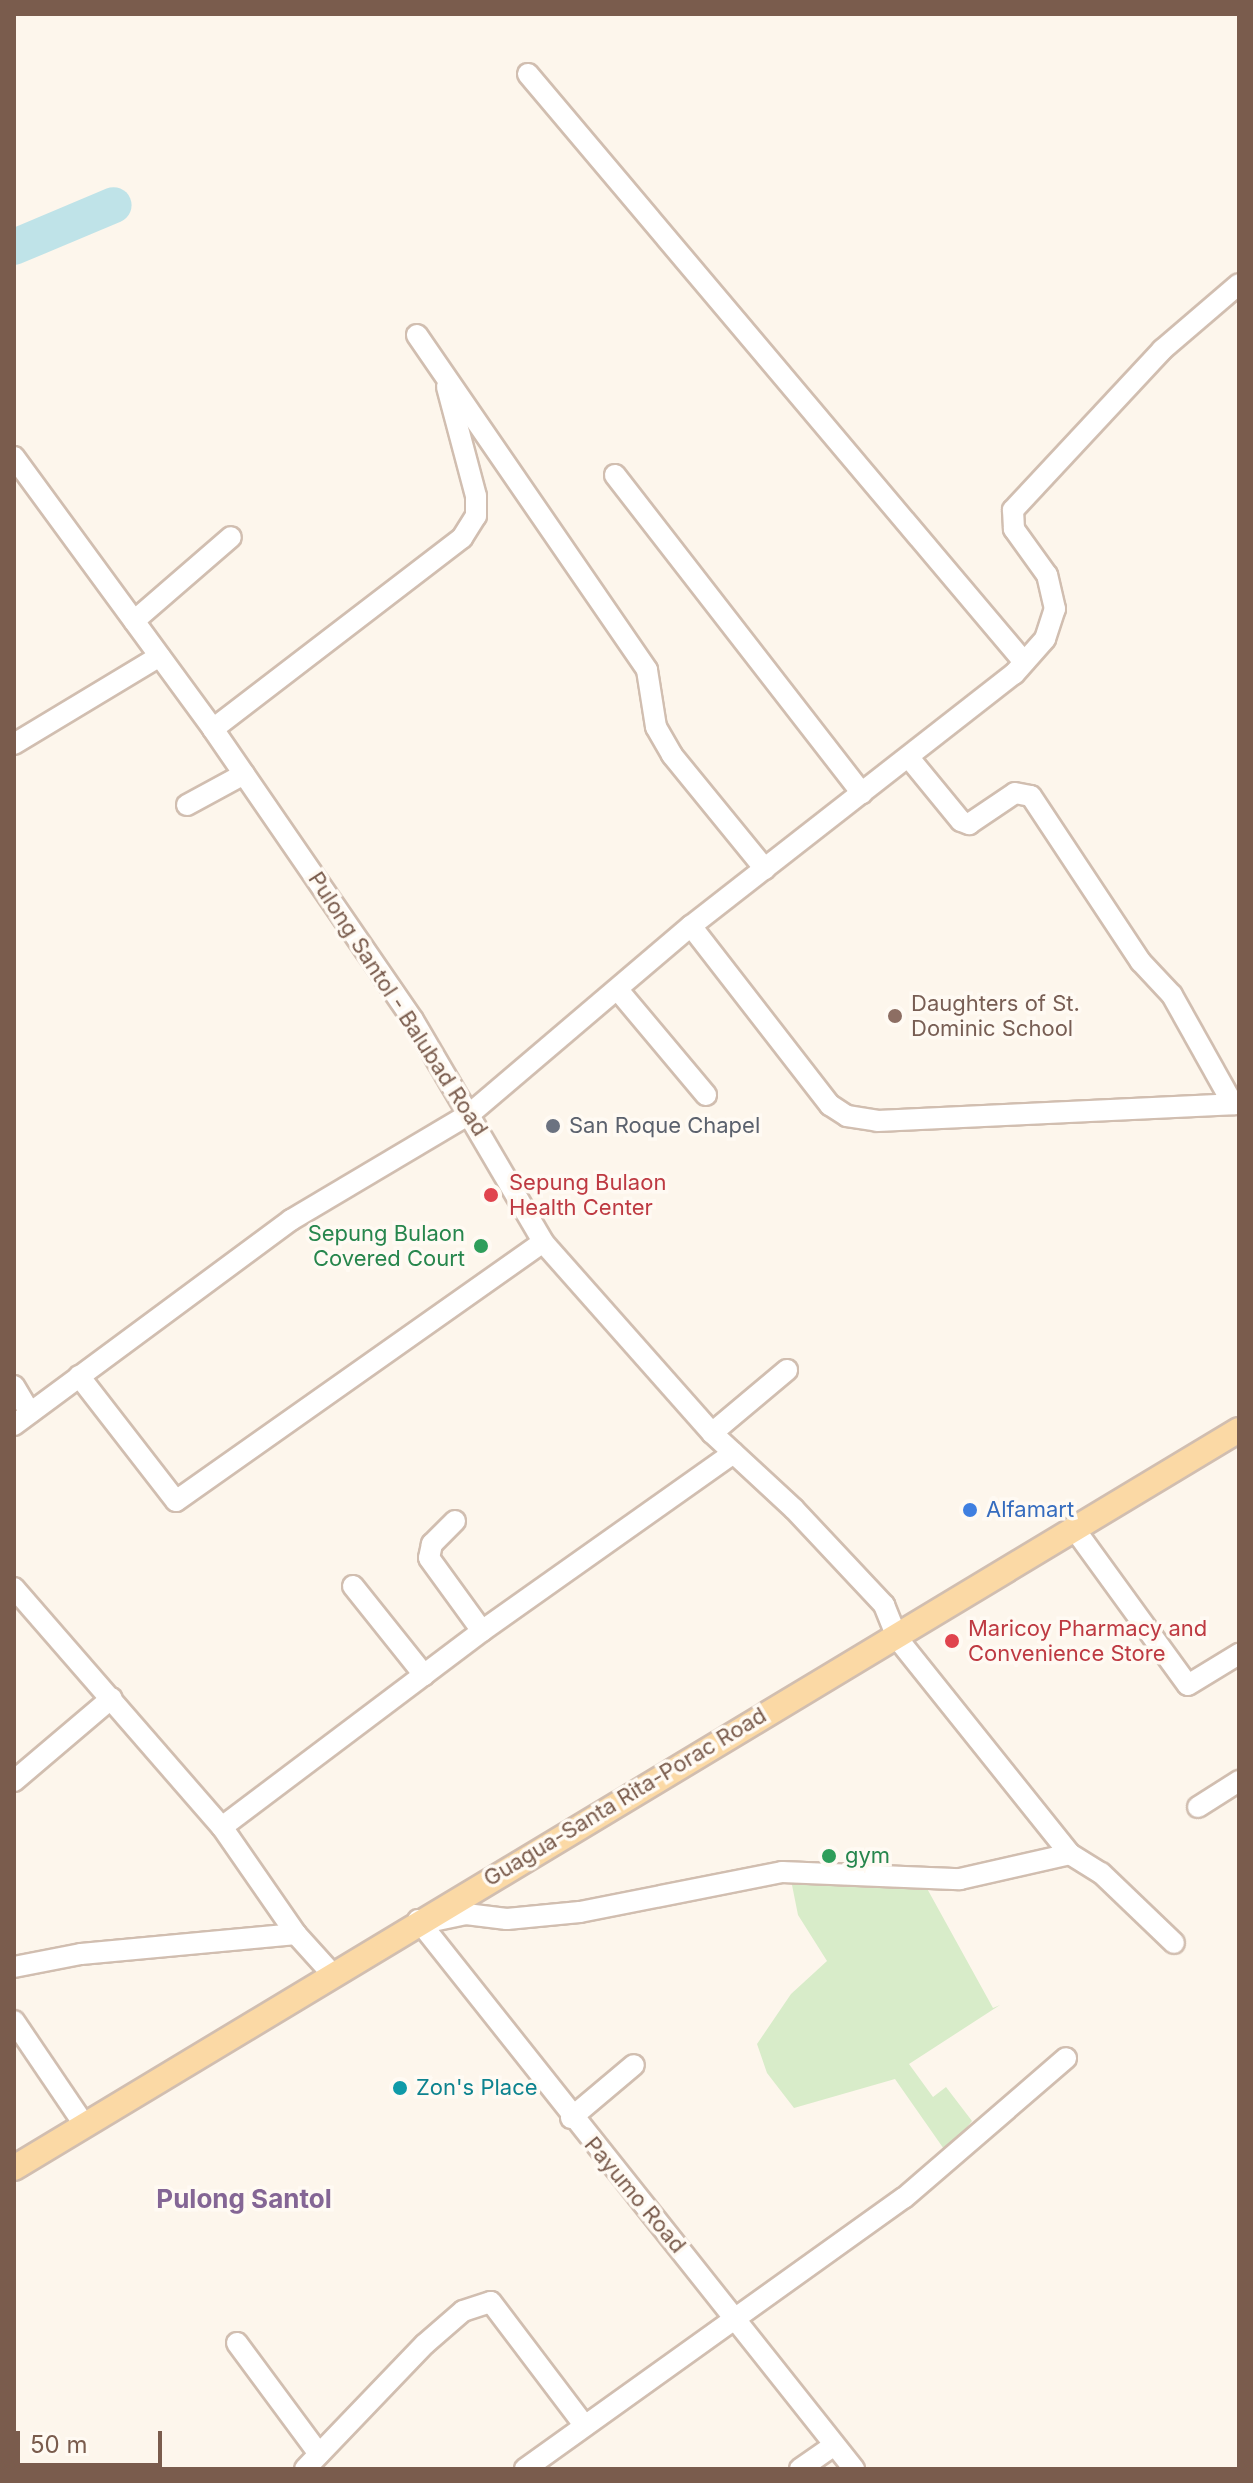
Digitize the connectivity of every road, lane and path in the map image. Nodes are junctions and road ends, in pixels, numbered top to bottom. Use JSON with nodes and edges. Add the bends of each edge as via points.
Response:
{"nodes":[{"id":1,"x":528,"y":74,"type":"dead end"},
{"id":2,"x":1239,"y":284,"type":"edge"},
{"id":3,"x":417,"y":335,"type":"dead end"},
{"id":4,"x":442,"y":372,"type":"junction"},
{"id":5,"x":14,"y":457,"type":"edge"},
{"id":6,"x":615,"y":475,"type":"dead end"},
{"id":7,"x":231,"y":537,"type":"dead end"},
{"id":8,"x":134,"y":621,"type":"junction"},
{"id":9,"x":160,"y":656,"type":"junction"},
{"id":10,"x":1024,"y":662,"type":"junction"},
{"id":11,"x":213,"y":729,"type":"junction"},
{"id":12,"x":14,"y":744,"type":"edge"},
{"id":13,"x":910,"y":759,"type":"junction"},
{"id":14,"x":244,"y":774,"type":"junction"},
{"id":15,"x":862,"y":794,"type":"junction"},
{"id":16,"x":187,"y":805,"type":"dead end"},
{"id":17,"x":765,"y":869,"type":"junction"},
{"id":18,"x":691,"y":926,"type":"junction"},
{"id":19,"x":618,"y":990,"type":"junction"},
{"id":20,"x":706,"y":1095,"type":"dead end"},
{"id":21,"x":1236,"y":1104,"type":"edge"},
{"id":22,"x":471,"y":1113,"type":"junction"},
{"id":23,"x":543,"y":1242,"type":"junction"},
{"id":24,"x":787,"y":1370,"type":"dead end"},
{"id":25,"x":79,"y":1376,"type":"junction"},
{"id":26,"x":14,"y":1386,"type":"edge"},
{"id":27,"x":22,"y":1419,"type":"edge"},
{"id":28,"x":1239,"y":1430,"type":"edge"},
{"id":29,"x":712,"y":1433,"type":"junction"},
{"id":30,"x":733,"y":1453,"type":"junction"},
{"id":31,"x":455,"y":1521,"type":"dead end"},
{"id":32,"x":1073,"y":1527,"type":"junction"},
{"id":33,"x":353,"y":1586,"type":"dead end"},
{"id":34,"x":14,"y":1588,"type":"edge"},
{"id":35,"x":482,"y":1631,"type":"junction"},
{"id":36,"x":897,"y":1638,"type":"junction"},
{"id":37,"x":1239,"y":1654,"type":"edge"},
{"id":38,"x":424,"y":1675,"type":"junction"},
{"id":39,"x":112,"y":1698,"type":"junction"},
{"id":40,"x":14,"y":1781,"type":"edge"},
{"id":41,"x":1239,"y":1781,"type":"edge"},
{"id":42,"x":1198,"y":1807,"type":"dead end"},
{"id":43,"x":222,"y":1827,"type":"junction"},
{"id":44,"x":1070,"y":1854,"type":"junction"},
{"id":45,"x":420,"y":1922,"type":"junction"},
{"id":46,"x":296,"y":1934,"type":"junction"},
{"id":47,"x":1174,"y":1943,"type":"dead end"},
{"id":48,"x":14,"y":1967,"type":"edge"},
{"id":49,"x":333,"y":1975,"type":"junction"},
{"id":50,"x":14,"y":2021,"type":"edge"},
{"id":51,"x":1066,"y":2058,"type":"dead end"},
{"id":52,"x":634,"y":2065,"type":"dead end"},
{"id":53,"x":571,"y":2118,"type":"junction"},
{"id":54,"x":85,"y":2126,"type":"junction"},
{"id":55,"x":14,"y":2168,"type":"edge"},
{"id":56,"x":738,"y":2320,"type":"junction"},
{"id":57,"x":237,"y":2343,"type":"dead end"},
{"id":58,"x":584,"y":2425,"type":"junction"},
{"id":59,"x":833,"y":2446,"type":"junction"},
{"id":60,"x":312,"y":2461,"type":"edge"},
{"id":61,"x":525,"y":2469,"type":"edge"},
{"id":62,"x":800,"y":2469,"type":"edge"},
{"id":63,"x":854,"y":2469,"type":"edge"}],
"edges":[{"from":1,"to":10,"type":"street"},
{"from":2,"to":10,"type":"street","via":[[1151,361],[1013,510],[1014,529],[1047,575],[1055,609],[1045,639]]},
{"from":3,"to":4,"type":"street"},
{"from":4,"to":11,"type":"street","via":[[476,496],[476,516],[462,538]]},
{"from":4,"to":17,"type":"street","via":[[647,670],[656,727],[672,755]]},
{"from":5,"to":8,"type":"street","name":"Pulong Santol - Balubad Road"},
{"from":6,"to":15,"type":"street"},
{"from":7,"to":8,"type":"street"},
{"from":8,"to":9,"type":"street","name":"Pulong Santol - Balubad Road"},
{"from":9,"to":11,"type":"street","name":"Pulong Santol - Balubad Road"},
{"from":9,"to":12,"type":"street"},
{"from":10,"to":13,"type":"street"},
{"from":11,"to":14,"type":"street","name":"Pulong Santol - Balubad Road"},
{"from":13,"to":15,"type":"street"},
{"from":13,"to":21,"type":"street","via":[[969,824],[1015,793],[1031,796],[1141,962],[1172,995]]},
{"from":14,"to":16,"type":"street"},
{"from":14,"to":22,"type":"street","name":"Pulong Santol - Balubad Road"},
{"from":15,"to":17,"type":"street"},
{"from":17,"to":18,"type":"street"},
{"from":18,"to":19,"type":"street"},
{"from":18,"to":21,"type":"street","via":[[830,1105],[847,1116],[877,1121]]},
{"from":19,"to":20,"type":"street"},
{"from":19,"to":22,"type":"street"},
{"from":22,"to":23,"type":"street","name":"Pulong Santol - Balubad Road"},
{"from":22,"to":25,"type":"street","via":[[291,1220]]},
{"from":23,"to":25,"type":"street","via":[[176,1501]]},
{"from":23,"to":29,"type":"street","name":"Pulong Santol - Balubad Road"},
{"from":24,"to":29,"type":"street"},
{"from":25,"to":27,"type":"street"},
{"from":26,"to":27,"type":"street"},
{"from":28,"to":32,"type":"main road","name":"Guagua-Santa Rita-Porac Road"},
{"from":29,"to":30,"type":"street","name":"Pulong Santol - Balubad Road"},
{"from":30,"to":35,"type":"street"},
{"from":30,"to":36,"type":"street","name":"Pulong Santol - Balubad Road","via":[[875,1595]]},
{"from":31,"to":35,"type":"street","via":[[432,1544],[429,1558]]},
{"from":32,"to":36,"type":"main road","name":"Guagua-Santa Rita-Porac Road"},
{"from":32,"to":37,"type":"street","via":[[1188,1685]]},
{"from":33,"to":38,"type":"street"},
{"from":34,"to":39,"type":"street"},
{"from":35,"to":38,"type":"street"},
{"from":36,"to":44,"type":"street","name":"Pulong Santol - Balubad Road"},
{"from":36,"to":45,"type":"main road","name":"Guagua-Santa Rita-Porac Road"},
{"from":38,"to":43,"type":"street"},
{"from":39,"to":40,"type":"street"},
{"from":39,"to":43,"type":"street"},
{"from":41,"to":42,"type":"street"},
{"from":43,"to":46,"type":"street"},
{"from":44,"to":45,"type":"street","via":[[960,1879],[782,1872],[580,1912],[507,1919],[466,1914]]},
{"from":44,"to":47,"type":"street","name":"Pulong Santol - Balubad Road","via":[[1101,1873]]},
{"from":45,"to":49,"type":"main road","name":"Guagua-Santa Rita-Porac Road"},
{"from":45,"to":53,"type":"street","name":"Payumo Road"},
{"from":46,"to":48,"type":"street","via":[[81,1954]]},
{"from":46,"to":49,"type":"street"},
{"from":49,"to":54,"type":"main road","name":"Guagua-Santa Rita-Porac Road"},
{"from":50,"to":54,"type":"street"},
{"from":51,"to":56,"type":"street","via":[[904,2198]]},
{"from":52,"to":53,"type":"street"},
{"from":53,"to":56,"type":"street","name":"Payumo Road"},
{"from":54,"to":55,"type":"main road","name":"Guagua-Santa Rita-Porac Road"},
{"from":56,"to":58,"type":"street"},
{"from":56,"to":59,"type":"street","name":"Payumo Road"},
{"from":57,"to":60,"type":"street"},
{"from":58,"to":60,"type":"street","via":[[491,2302],[454,2319]]},
{"from":58,"to":61,"type":"street"},
{"from":59,"to":62,"type":"street"},
{"from":59,"to":63,"type":"street","name":"Payumo Road"}]}
